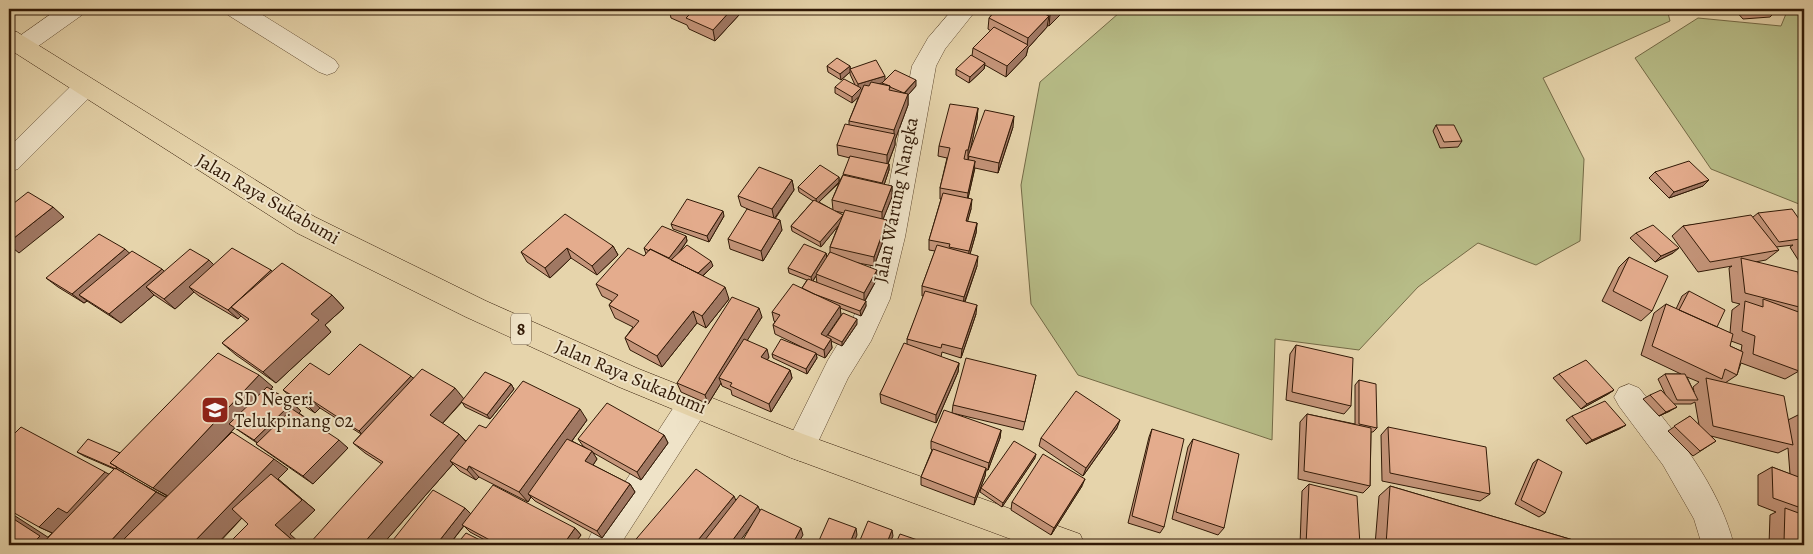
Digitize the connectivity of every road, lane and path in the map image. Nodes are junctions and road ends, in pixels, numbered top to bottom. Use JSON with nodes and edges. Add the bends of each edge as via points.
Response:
{"nodes":[{"id":1,"x":74,"y":9,"type":"edge"},
{"id":2,"x":236,"y":9,"type":"edge"},
{"id":3,"x":966,"y":9,"type":"edge"},
{"id":4,"x":15,"y":42,"type":"edge"},
{"id":5,"x":326,"y":66,"type":"dead end"},
{"id":6,"x":85,"y":87,"type":"junction"},
{"id":7,"x":9,"y":162,"type":"edge"},
{"id":8,"x":1630,"y":397,"type":"dead end"},
{"id":9,"x":694,"y":404,"type":"junction"},
{"id":10,"x":800,"y":447,"type":"junction"},
{"id":11,"x":602,"y":545,"type":"edge"},
{"id":12,"x":1070,"y":545,"type":"edge"},
{"id":13,"x":1718,"y":545,"type":"edge"}],
"edges":[{"from":1,"to":4,"type":"street"},
{"from":2,"to":5,"type":"street"},
{"from":3,"to":10,"type":"street","name":"Jalan Warung Nangka","via":[[936,44],[923,71],[892,238],[876,299]]},
{"from":4,"to":6,"type":"highway","name":"Jalan Raya Sukabumi","number":"8"},
{"from":6,"to":7,"type":"street"},
{"from":6,"to":9,"type":"highway","name":"Jalan Raya Sukabumi","number":"8","via":[[306,225],[476,309]]},
{"from":8,"to":13,"type":"street","via":[[1674,455],[1708,513]]},
{"from":9,"to":10,"type":"highway","name":"Jalan Raya Sukabumi","number":"8"},
{"from":9,"to":11,"type":"street"},
{"from":10,"to":12,"type":"highway","name":"Jalan Raya Sukabumi","number":"8"}]}
